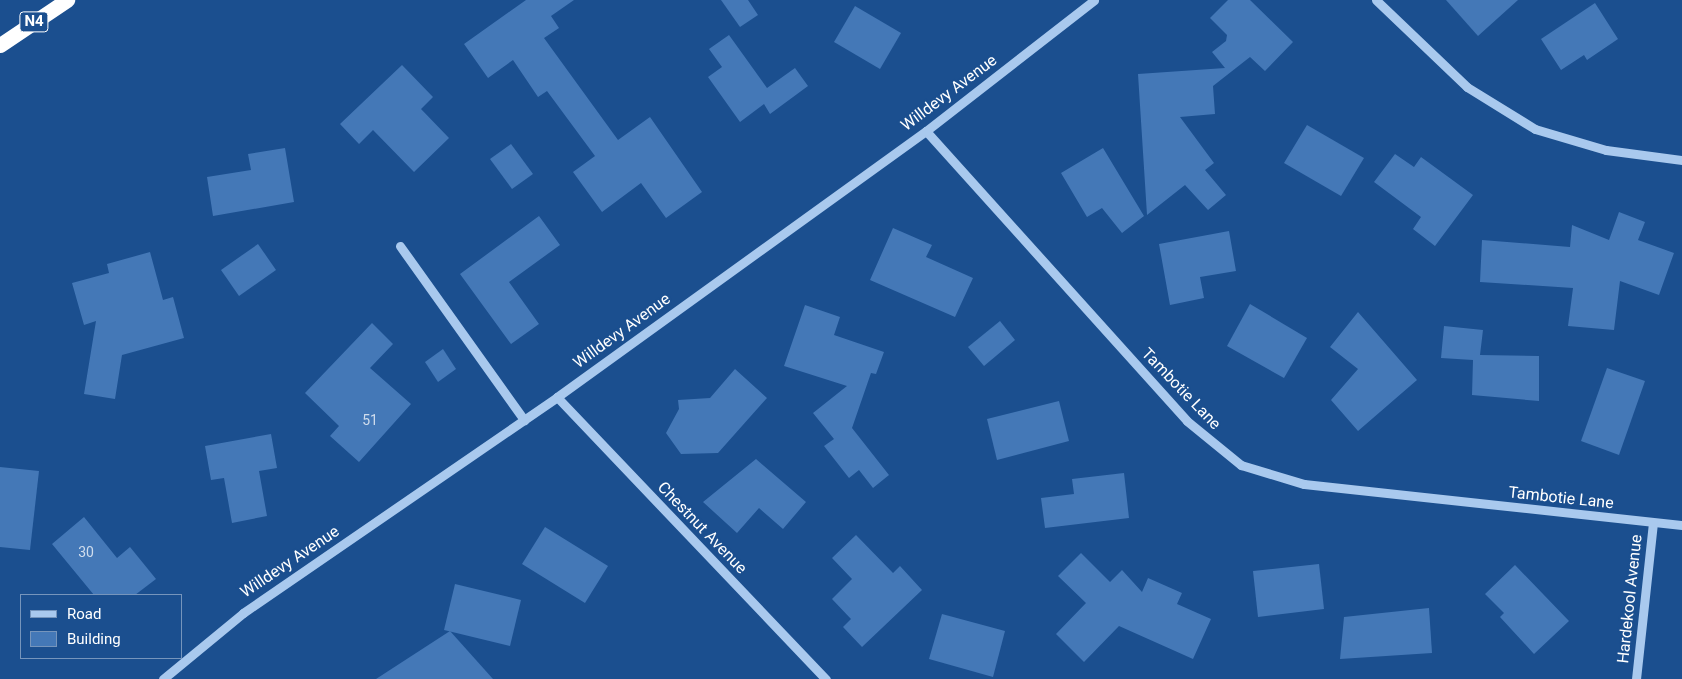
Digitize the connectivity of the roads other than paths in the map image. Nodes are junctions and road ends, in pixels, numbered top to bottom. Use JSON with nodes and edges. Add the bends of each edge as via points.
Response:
{"nodes":[{"id":1,"x":67,"y":0,"type":"edge"},
{"id":2,"x":1094,"y":0,"type":"edge"},
{"id":3,"x":1376,"y":0,"type":"edge"},
{"id":4,"x":0,"y":45,"type":"edge"},
{"id":5,"x":926,"y":131,"type":"junction"},
{"id":6,"x":1682,"y":160,"type":"edge"},
{"id":7,"x":400,"y":246,"type":"dead end"},
{"id":8,"x":557,"y":398,"type":"junction"},
{"id":9,"x":524,"y":420,"type":"junction"},
{"id":10,"x":1653,"y":523,"type":"junction"},
{"id":11,"x":1682,"y":526,"type":"edge"},
{"id":12,"x":163,"y":679,"type":"edge"},
{"id":13,"x":826,"y":679,"type":"edge"},
{"id":14,"x":1636,"y":679,"type":"edge"}],
"edges":[{"from":1,"to":4,"type":"highway","number":"N4"},
{"from":2,"to":5,"type":"street","name":"Willdevy Avenue"},
{"from":3,"to":6,"type":"street","via":[[1467,87],[1535,129],[1606,150]]},
{"from":5,"to":8,"type":"street","name":"Willdevy Avenue"},
{"from":5,"to":10,"type":"street","name":"Tambotie Lane","via":[[1187,420],[1241,465],[1304,484]]},
{"from":7,"to":9,"type":"street"},
{"from":8,"to":9,"type":"street","name":"Willdevy Avenue"},
{"from":8,"to":13,"type":"street","name":"Chestnut Avenue"},
{"from":9,"to":12,"type":"street","name":"Willdevy Avenue","via":[[243,613]]},
{"from":10,"to":11,"type":"street","name":"Tambotie Lane"},
{"from":10,"to":14,"type":"street","name":"Hardekool Avenue"}]}
